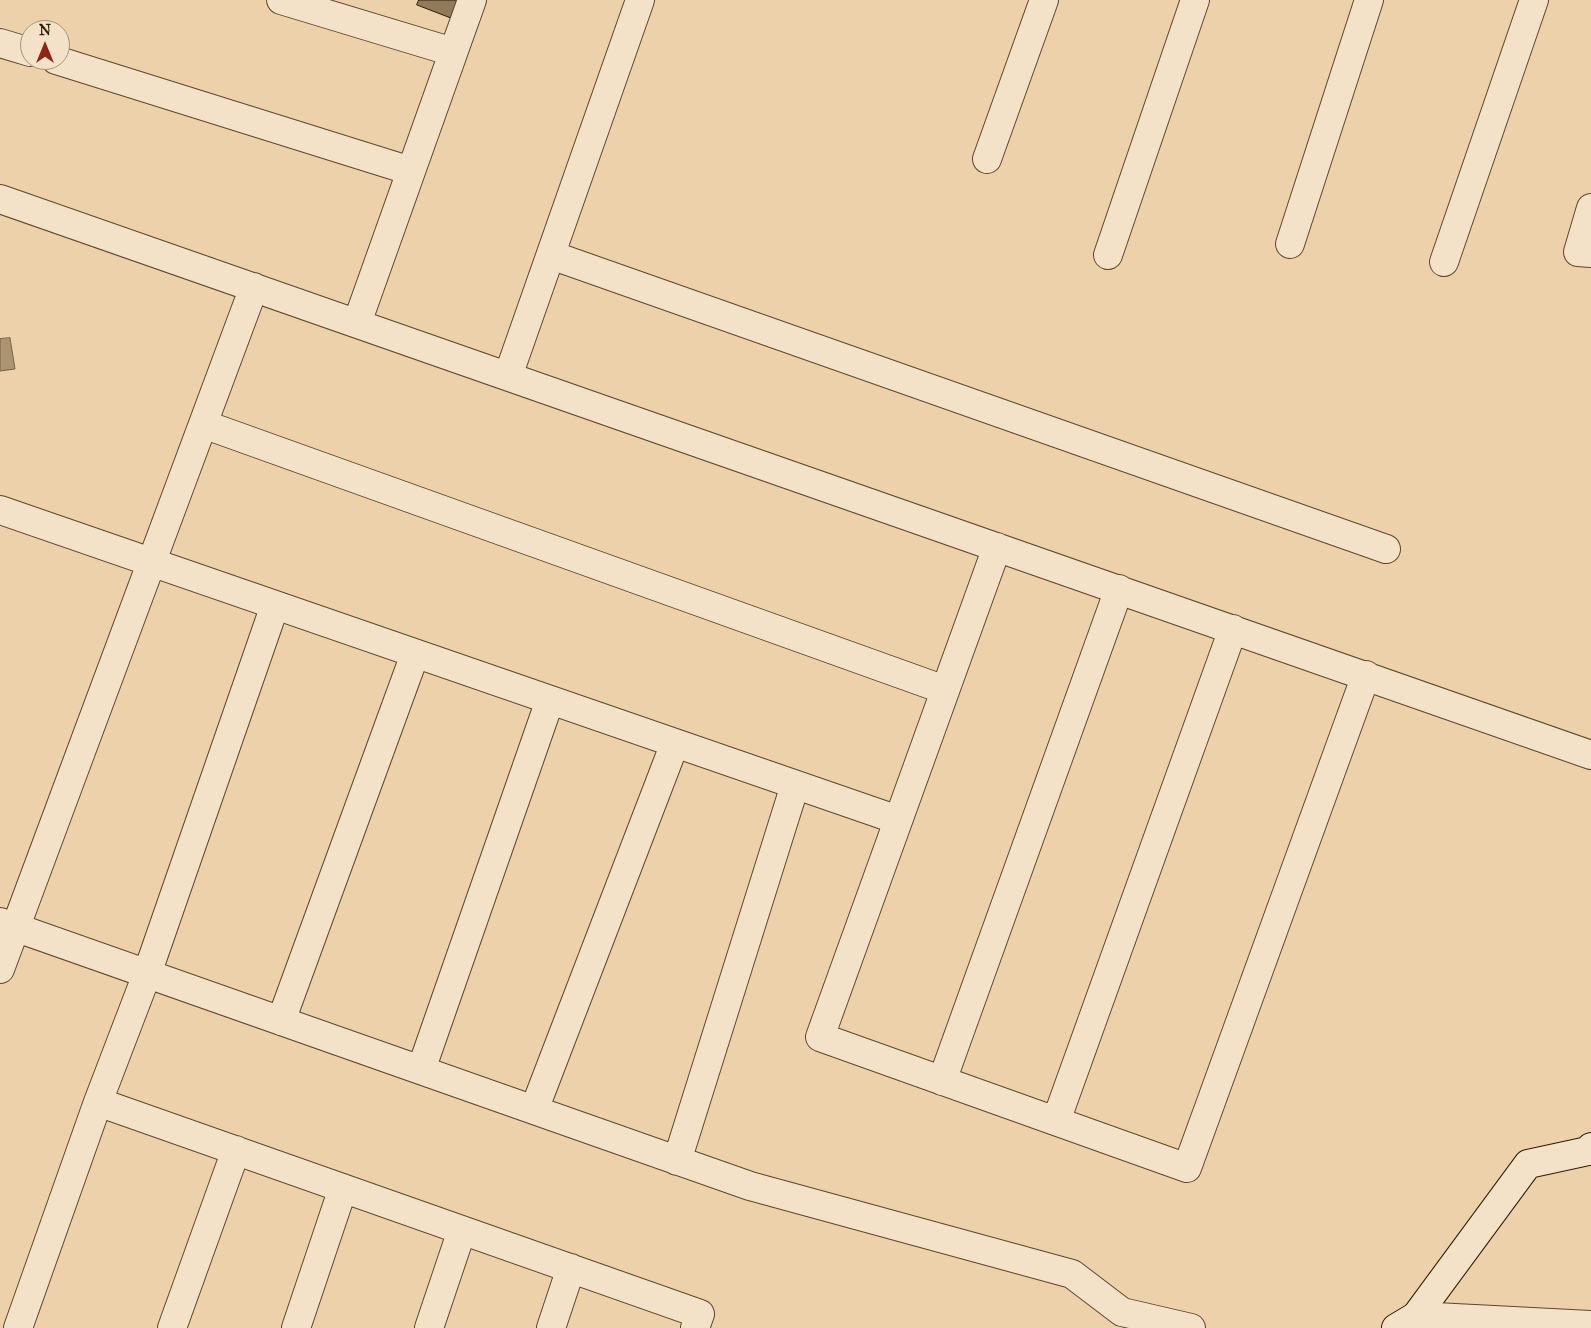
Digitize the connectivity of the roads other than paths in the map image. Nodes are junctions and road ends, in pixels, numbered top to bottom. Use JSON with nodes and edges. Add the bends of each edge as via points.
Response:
{"nodes":[{"id":1,"x":281,"y":0,"type":"edge"},
{"id":2,"x":472,"y":0,"type":"edge"},
{"id":3,"x":640,"y":0,"type":"edge"},
{"id":4,"x":1044,"y":0,"type":"edge"},
{"id":5,"x":1195,"y":0,"type":"edge"},
{"id":6,"x":1369,"y":0,"type":"edge"},
{"id":7,"x":1534,"y":0,"type":"edge"},
{"id":8,"x":0,"y":43,"type":"edge"},
{"id":9,"x":20,"y":49,"type":"edge"},
{"id":10,"x":453,"y":52,"type":"junction"},
{"id":11,"x":70,"y":64,"type":"edge"},
{"id":12,"x":988,"y":159,"type":"dead end"},
{"id":13,"x":411,"y":172,"type":"junction"},
{"id":14,"x":0,"y":199,"type":"edge"},
{"id":15,"x":1591,"y":208,"type":"edge"},
{"id":16,"x":1290,"y":244,"type":"dead end"},
{"id":17,"x":1591,"y":253,"type":"edge"},
{"id":18,"x":551,"y":255,"type":"junction"},
{"id":19,"x":1108,"y":255,"type":"dead end"},
{"id":20,"x":1444,"y":262,"type":"dead end"},
{"id":21,"x":254,"y":287,"type":"junction"},
{"id":22,"x":357,"y":323,"type":"junction"},
{"id":23,"x":508,"y":376,"type":"junction"},
{"id":24,"x":204,"y":424,"type":"junction"},
{"id":25,"x":0,"y":510,"type":"edge"},
{"id":26,"x":997,"y":547,"type":"junction"},
{"id":27,"x":1386,"y":549,"type":"dead end"},
{"id":28,"x":1119,"y":589,"type":"junction"},
{"id":29,"x":275,"y":605,"type":"junction"},
{"id":30,"x":1233,"y":629,"type":"junction"},
{"id":31,"x":415,"y":654,"type":"junction"},
{"id":32,"x":1366,"y":676,"type":"junction"},
{"id":33,"x":945,"y":690,"type":"junction"},
{"id":34,"x":550,"y":700,"type":"junction"},
{"id":35,"x":675,"y":743,"type":"junction"},
{"id":36,"x":1591,"y":754,"type":"edge"},
{"id":37,"x":795,"y":785,"type":"junction"},
{"id":38,"x":898,"y":820,"type":"junction"},
{"id":39,"x":8,"y":925,"type":"edge"},
{"id":40,"x":0,"y":969,"type":"edge"},
{"id":41,"x":147,"y":974,"type":"junction"},
{"id":42,"x":281,"y":1021,"type":"junction"},
{"id":43,"x":421,"y":1070,"type":"junction"},
{"id":44,"x":942,"y":1080,"type":"junction"},
{"id":45,"x":98,"y":1102,"type":"junction"},
{"id":46,"x":534,"y":1110,"type":"junction"},
{"id":47,"x":1056,"y":1121,"type":"junction"},
{"id":48,"x":1591,"y":1147,"type":"edge"},
{"id":49,"x":236,"y":1150,"type":"junction"},
{"id":50,"x":677,"y":1161,"type":"junction"},
{"id":51,"x":343,"y":1188,"type":"junction"},
{"id":52,"x":462,"y":1230,"type":"junction"},
{"id":53,"x":570,"y":1268,"type":"junction"},
{"id":54,"x":1406,"y":1322,"type":"edge"},
{"id":55,"x":1591,"y":1324,"type":"edge"},
{"id":56,"x":18,"y":1328,"type":"edge"},
{"id":57,"x":172,"y":1328,"type":"edge"},
{"id":58,"x":296,"y":1328,"type":"edge"},
{"id":59,"x":429,"y":1328,"type":"edge"},
{"id":60,"x":551,"y":1328,"type":"edge"},
{"id":61,"x":696,"y":1328,"type":"edge"},
{"id":62,"x":1191,"y":1328,"type":"edge"}],
"edges":[{"from":1,"to":10,"type":"street"},
{"from":2,"to":10,"type":"street"},
{"from":3,"to":18,"type":"street"},
{"from":4,"to":12,"type":"street"},
{"from":5,"to":19,"type":"street"},
{"from":6,"to":16,"type":"street"},
{"from":7,"to":20,"type":"street"},
{"from":8,"to":9,"type":"street"},
{"from":10,"to":13,"type":"street"},
{"from":11,"to":13,"type":"street"},
{"from":13,"to":22,"type":"street"},
{"from":14,"to":21,"type":"street"},
{"from":15,"to":17,"type":"street","via":[[1578,252]]},
{"from":18,"to":23,"type":"street"},
{"from":18,"to":27,"type":"street"},
{"from":21,"to":22,"type":"street"},
{"from":21,"to":24,"type":"street"},
{"from":22,"to":23,"type":"street"},
{"from":23,"to":26,"type":"street"},
{"from":24,"to":33,"type":"street"},
{"from":24,"to":39,"type":"street"},
{"from":25,"to":29,"type":"street"},
{"from":26,"to":28,"type":"street"},
{"from":26,"to":33,"type":"street"},
{"from":28,"to":30,"type":"street"},
{"from":28,"to":44,"type":"street"},
{"from":29,"to":31,"type":"street"},
{"from":29,"to":41,"type":"street"},
{"from":30,"to":32,"type":"street"},
{"from":30,"to":47,"type":"street"},
{"from":31,"to":34,"type":"street"},
{"from":31,"to":42,"type":"street"},
{"from":32,"to":36,"type":"street"},
{"from":32,"to":47,"type":"street","via":[[1187,1168]]},
{"from":33,"to":38,"type":"street"},
{"from":34,"to":35,"type":"street"},
{"from":34,"to":43,"type":"street"},
{"from":35,"to":37,"type":"street"},
{"from":35,"to":46,"type":"street"},
{"from":37,"to":38,"type":"street"},
{"from":37,"to":50,"type":"street"},
{"from":38,"to":44,"type":"street","via":[[820,1036]]},
{"from":39,"to":40,"type":"street"},
{"from":39,"to":41,"type":"street"},
{"from":41,"to":42,"type":"street"},
{"from":41,"to":45,"type":"street"},
{"from":42,"to":43,"type":"street"},
{"from":43,"to":46,"type":"street"},
{"from":44,"to":47,"type":"street"},
{"from":45,"to":49,"type":"street"},
{"from":45,"to":56,"type":"street"},
{"from":46,"to":50,"type":"street"},
{"from":48,"to":54,"type":"street","via":[[1588,1151],[1528,1164]]},
{"from":49,"to":51,"type":"street"},
{"from":49,"to":57,"type":"street"},
{"from":50,"to":62,"type":"street","via":[[750,1186],[1072,1274],[1122,1312]]},
{"from":51,"to":52,"type":"street"},
{"from":51,"to":58,"type":"street"},
{"from":52,"to":53,"type":"street"},
{"from":52,"to":59,"type":"street"},
{"from":53,"to":60,"type":"street"},
{"from":53,"to":61,"type":"street","via":[[700,1314]]},
{"from":54,"to":55,"type":"street"}]}
